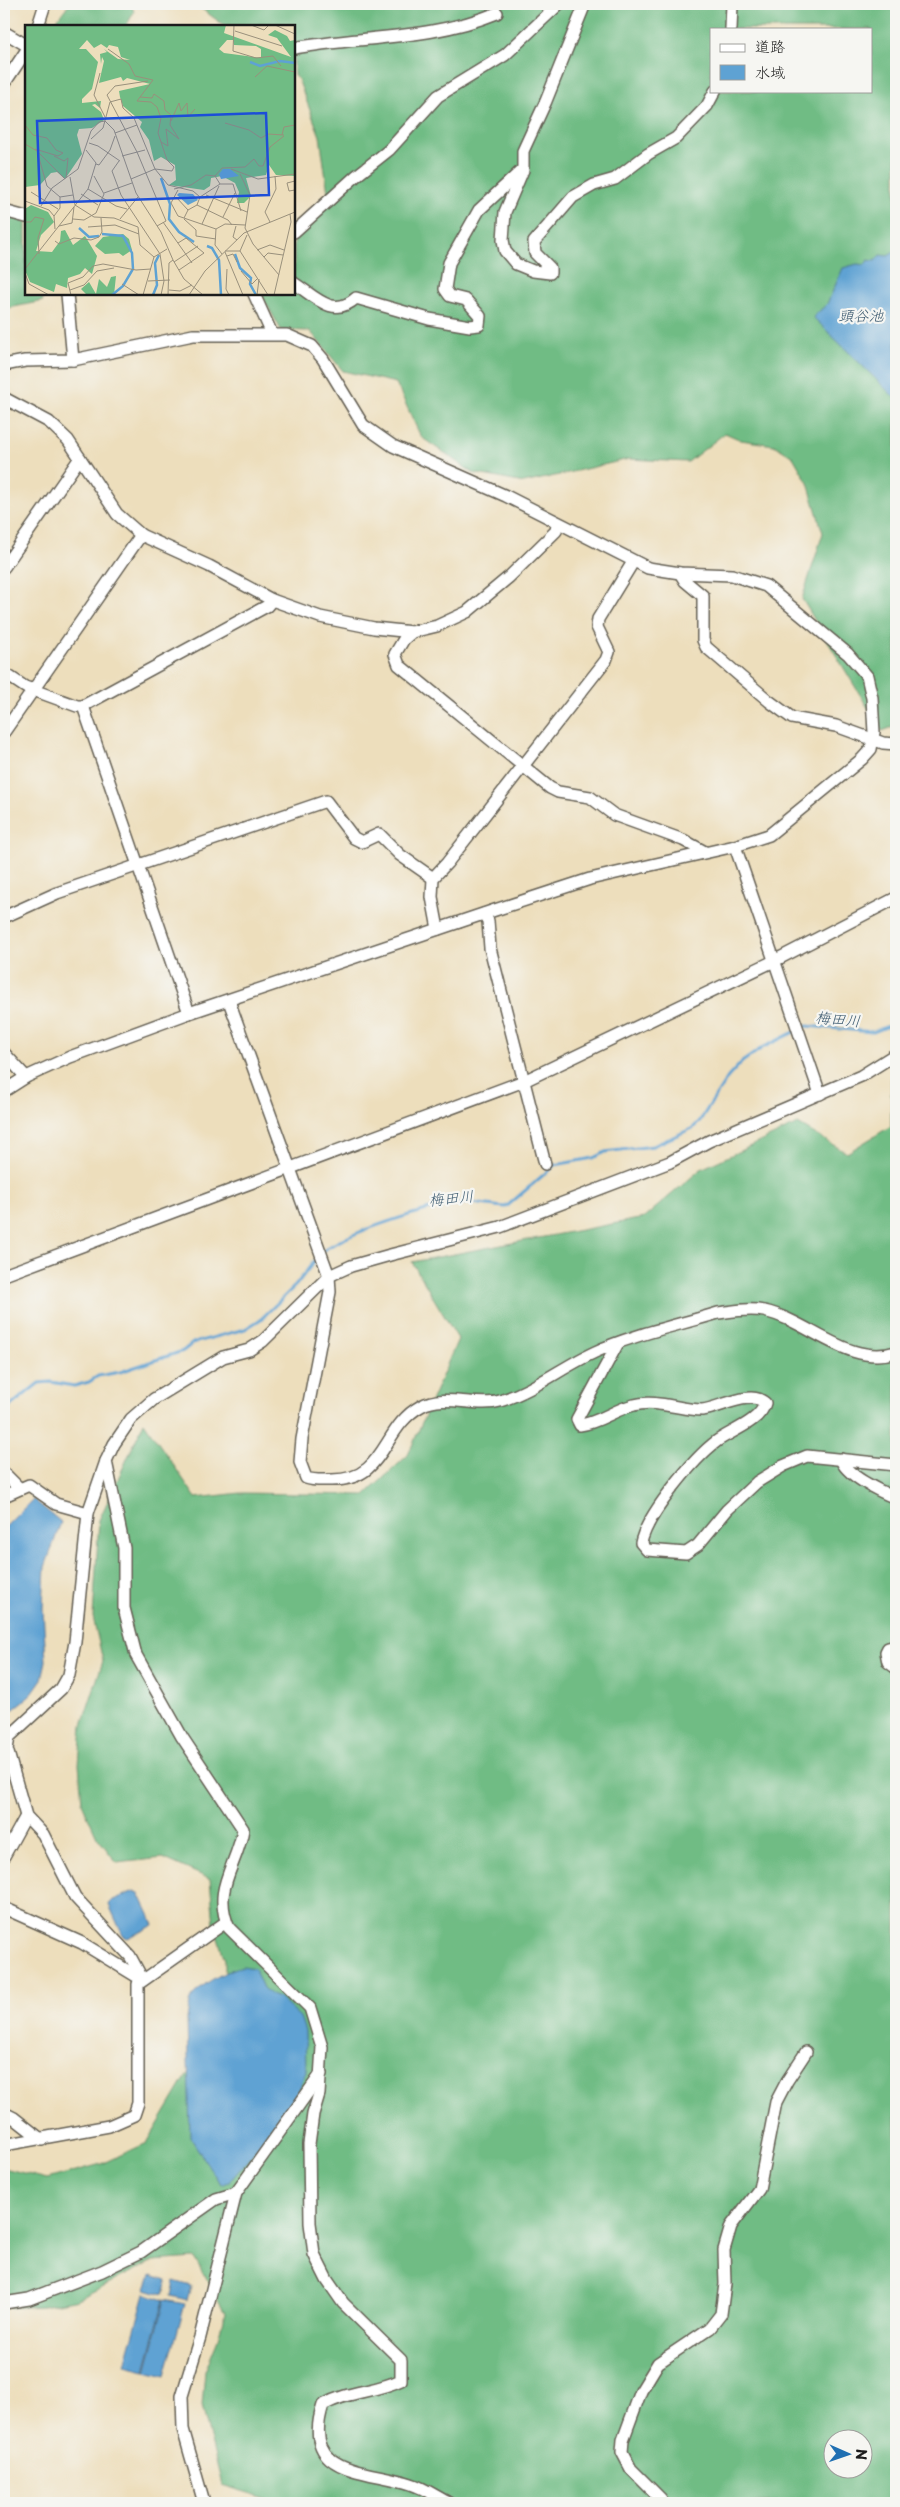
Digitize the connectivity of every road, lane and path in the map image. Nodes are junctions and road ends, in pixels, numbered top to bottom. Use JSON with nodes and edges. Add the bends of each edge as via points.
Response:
{"nodes":[{"id":1,"x":45,"y":4,"type":"edge"},
{"id":2,"x":560,"y":4,"type":"edge"},
{"id":3,"x":585,"y":4,"type":"edge"},
{"id":4,"x":732,"y":4,"type":"edge"},
{"id":5,"x":497,"y":13,"type":"dead end"},
{"id":6,"x":38,"y":25,"type":"edge"},
{"id":7,"x":731,"y":28,"type":"edge"},
{"id":8,"x":4,"y":32,"type":"edge"},
{"id":9,"x":25,"y":44,"type":"edge"},
{"id":10,"x":295,"y":48,"type":"edge"},
{"id":11,"x":25,"y":52,"type":"edge"},
{"id":12,"x":4,"y":84,"type":"edge"},
{"id":13,"x":714,"y":92,"type":"edge"},
{"id":14,"x":523,"y":170,"type":"junction"},
{"id":15,"x":4,"y":211,"type":"edge"},
{"id":16,"x":25,"y":217,"type":"edge"},
{"id":17,"x":295,"y":231,"type":"edge"},
{"id":18,"x":295,"y":285,"type":"edge"},
{"id":19,"x":67,"y":295,"type":"edge"},
{"id":20,"x":258,"y":295,"type":"edge"},
{"id":21,"x":272,"y":334,"type":"junction"},
{"id":22,"x":73,"y":360,"type":"junction"},
{"id":23,"x":4,"y":365,"type":"edge"},
{"id":24,"x":4,"y":398,"type":"edge"},
{"id":25,"x":80,"y":458,"type":"junction"},
{"id":26,"x":558,"y":524,"type":"junction"},
{"id":27,"x":141,"y":535,"type":"junction"},
{"id":28,"x":633,"y":562,"type":"junction"},
{"id":29,"x":4,"y":567,"type":"edge"},
{"id":30,"x":680,"y":572,"type":"junction"},
{"id":31,"x":272,"y":600,"type":"junction"},
{"id":32,"x":412,"y":632,"type":"junction"},
{"id":33,"x":4,"y":673,"type":"edge"},
{"id":34,"x":34,"y":690,"type":"junction"},
{"id":35,"x":83,"y":706,"type":"junction"},
{"id":36,"x":4,"y":732,"type":"edge"},
{"id":37,"x":874,"y":739,"type":"junction"},
{"id":38,"x":896,"y":744,"type":"edge"},
{"id":39,"x":524,"y":765,"type":"junction"},
{"id":40,"x":736,"y":846,"type":"junction"},
{"id":41,"x":705,"y":852,"type":"junction"},
{"id":42,"x":137,"y":866,"type":"junction"},
{"id":43,"x":433,"y":878,"type":"junction"},
{"id":44,"x":896,"y":898,"type":"edge"},
{"id":45,"x":484,"y":914,"type":"junction"},
{"id":46,"x":4,"y":917,"type":"edge"},
{"id":47,"x":438,"y":929,"type":"junction"},
{"id":48,"x":774,"y":961,"type":"junction"},
{"id":49,"x":229,"y":1001,"type":"junction"},
{"id":50,"x":189,"y":1013,"type":"junction"},
{"id":51,"x":4,"y":1053,"type":"edge"},
{"id":52,"x":896,"y":1054,"type":"edge"},
{"id":53,"x":26,"y":1077,"type":"junction"},
{"id":54,"x":524,"y":1081,"type":"junction"},
{"id":55,"x":4,"y":1091,"type":"edge"},
{"id":56,"x":820,"y":1094,"type":"junction"},
{"id":57,"x":546,"y":1164,"type":"dead end"},
{"id":58,"x":289,"y":1168,"type":"junction"},
{"id":59,"x":4,"y":1274,"type":"edge"},
{"id":60,"x":329,"y":1276,"type":"junction"},
{"id":61,"x":617,"y":1344,"type":"junction"},
{"id":62,"x":896,"y":1352,"type":"edge"},
{"id":63,"x":840,"y":1459,"type":"junction"},
{"id":64,"x":106,"y":1461,"type":"junction"},
{"id":65,"x":896,"y":1465,"type":"edge"},
{"id":66,"x":4,"y":1472,"type":"edge"},
{"id":67,"x":19,"y":1488,"type":"junction"},
{"id":68,"x":4,"y":1496,"type":"edge"},
{"id":69,"x":896,"y":1498,"type":"edge"},
{"id":70,"x":88,"y":1513,"type":"junction"},
{"id":71,"x":896,"y":1646,"type":"edge"},
{"id":72,"x":896,"y":1668,"type":"edge"},
{"id":73,"x":5,"y":1748,"type":"edge"},
{"id":74,"x":26,"y":1816,"type":"junction"},
{"id":75,"x":4,"y":1856,"type":"edge"},
{"id":76,"x":4,"y":1908,"type":"edge"},
{"id":77,"x":226,"y":1922,"type":"junction"},
{"id":78,"x":143,"y":1980,"type":"junction"},
{"id":79,"x":806,"y":2052,"type":"dead end"},
{"id":80,"x":320,"y":2074,"type":"junction"},
{"id":81,"x":4,"y":2113,"type":"edge"},
{"id":82,"x":42,"y":2140,"type":"junction"},
{"id":83,"x":4,"y":2146,"type":"edge"},
{"id":84,"x":236,"y":2193,"type":"junction"},
{"id":85,"x":4,"y":2303,"type":"edge"},
{"id":86,"x":204,"y":2503,"type":"edge"},
{"id":87,"x":449,"y":2503,"type":"edge"},
{"id":88,"x":662,"y":2503,"type":"edge"}],
"edges":[{"from":1,"to":6,"type":"street"},
{"from":2,"to":17,"type":"street","via":[[505,55],[438,96],[389,150]]},
{"from":3,"to":14,"type":"street","via":[[524,151]]},
{"from":4,"to":7,"type":"street"},
{"from":5,"to":10,"type":"street","via":[[478,21],[417,33]]},
{"from":8,"to":9,"type":"street"},
{"from":11,"to":12,"type":"street"},
{"from":13,"to":14,"type":"street","via":[[707,106],[676,138],[615,179],[573,196],[534,242],[534,253],[550,268],[550,272],[516,264],[505,251],[505,212]]},
{"from":14,"to":18,"type":"street","via":[[517,172],[479,210],[449,263],[445,289],[450,296],[466,300],[480,316],[479,324],[470,326],[430,319],[356,298],[343,307],[333,307],[316,300]]},
{"from":15,"to":16,"type":"street"},
{"from":19,"to":22,"type":"street"},
{"from":20,"to":21,"type":"street"},
{"from":21,"to":22,"type":"street","via":[[192,335]]},
{"from":21,"to":26,"type":"street","via":[[287,335],[312,346],[363,425],[393,446],[506,496]]},
{"from":22,"to":23,"type":"street"},
{"from":24,"to":25,"type":"street","via":[[49,422],[68,440]]},
{"from":25,"to":27,"type":"street","via":[[117,514]]},
{"from":25,"to":29,"type":"street"},
{"from":26,"to":28,"type":"street"},
{"from":26,"to":32,"type":"street","via":[[556,531],[510,577],[467,612],[437,626]]},
{"from":27,"to":31,"type":"street"},
{"from":27,"to":34,"type":"street"},
{"from":28,"to":30,"type":"street","via":[[648,568]]},
{"from":28,"to":39,"type":"street","via":[[598,619],[597,627],[609,652],[606,660]]},
{"from":30,"to":37,"type":"street","via":[[702,596],[704,640],[706,647],[718,658],[792,718],[836,726]]},
{"from":30,"to":37,"type":"street","via":[[732,575],[766,586],[848,654],[867,676]]},
{"from":31,"to":32,"type":"street","via":[[320,617]]},
{"from":31,"to":35,"type":"street","via":[[268,606]]},
{"from":32,"to":39,"type":"street","via":[[395,654],[399,665]]},
{"from":33,"to":34,"type":"street"},
{"from":34,"to":35,"type":"street"},
{"from":34,"to":36,"type":"street"},
{"from":35,"to":42,"type":"street"},
{"from":37,"to":38,"type":"street"},
{"from":37,"to":40,"type":"street","via":[[871,749],[862,759],[769,835]]},
{"from":39,"to":41,"type":"street","via":[[558,792],[590,797],[614,815],[683,840]]},
{"from":39,"to":43,"type":"street"},
{"from":40,"to":41,"type":"street"},
{"from":40,"to":48,"type":"street"},
{"from":41,"to":45,"type":"street","via":[[590,879]]},
{"from":42,"to":43,"type":"street","via":[[326,801],[354,838],[362,842],[379,834],[400,855]]},
{"from":42,"to":46,"type":"street","via":[[57,893]]},
{"from":42,"to":50,"type":"street"},
{"from":43,"to":47,"type":"street","via":[[432,897]]},
{"from":44,"to":48,"type":"street"},
{"from":45,"to":47,"type":"street"},
{"from":45,"to":54,"type":"street"},
{"from":47,"to":49,"type":"street"},
{"from":48,"to":54,"type":"street"},
{"from":48,"to":56,"type":"street"},
{"from":49,"to":50,"type":"street"},
{"from":49,"to":58,"type":"street"},
{"from":50,"to":53,"type":"street","via":[[70,1057]]},
{"from":51,"to":53,"type":"street"},
{"from":52,"to":56,"type":"street","via":[[861,1076]]},
{"from":53,"to":55,"type":"street"},
{"from":54,"to":57,"type":"street"},
{"from":54,"to":58,"type":"street"},
{"from":56,"to":60,"type":"street","via":[[709,1141],[670,1162],[500,1227],[351,1266]]},
{"from":58,"to":59,"type":"street"},
{"from":58,"to":60,"type":"street"},
{"from":60,"to":61,"type":"street","via":[[330,1292],[300,1462],[306,1478],[312,1480],[338,1480],[368,1471],[395,1431],[421,1406],[453,1401],[497,1402],[526,1392],[596,1352]]},
{"from":60,"to":64,"type":"street","via":[[263,1342],[249,1350],[223,1357],[154,1399],[131,1419]]},
{"from":61,"to":62,"type":"street","via":[[736,1310],[764,1311],[861,1355],[882,1357]]},
{"from":61,"to":63,"type":"street","via":[[576,1419],[580,1426],[635,1404],[704,1410],[738,1400],[765,1403],[756,1416],[716,1442],[690,1467],[643,1533],[642,1543],[647,1550],[686,1553],[698,1545],[727,1510],[757,1482],[783,1466],[807,1456]]},
{"from":63,"to":65,"type":"street"},
{"from":63,"to":69,"type":"street","via":[[857,1477]]},
{"from":64,"to":70,"type":"street"},
{"from":64,"to":77,"type":"street","via":[[124,1548],[124,1608],[136,1655],[182,1737],[243,1829],[223,1891],[222,1907]]},
{"from":66,"to":67,"type":"street"},
{"from":67,"to":68,"type":"street"},
{"from":67,"to":70,"type":"street","via":[[29,1485],[56,1504]]},
{"from":70,"to":73,"type":"street","via":[[76,1642],[69,1675],[61,1689],[10,1737]]},
{"from":71,"to":72,"type":"street","via":[[886,1652],[888,1662]]},
{"from":73,"to":74,"type":"street"},
{"from":74,"to":75,"type":"street"},
{"from":74,"to":78,"type":"street","via":[[43,1834],[75,1897],[130,1956]]},
{"from":76,"to":78,"type":"street","via":[[82,1943]]},
{"from":77,"to":78,"type":"street"},
{"from":77,"to":80,"type":"street","via":[[310,2008],[322,2047]]},
{"from":78,"to":82,"type":"street","via":[[138,1984],[138,2104],[134,2115],[109,2126]]},
{"from":79,"to":88,"type":"street","via":[[776,2102],[759,2189],[731,2226],[724,2250],[725,2284],[721,2314],[710,2328],[658,2363],[641,2391],[623,2440],[622,2452],[631,2469]]},
{"from":80,"to":84,"type":"street"},
{"from":80,"to":87,"type":"street","via":[[309,2144],[310,2223],[314,2254],[343,2302],[401,2360],[401,2380],[385,2388],[335,2398],[323,2405],[318,2442],[331,2459],[359,2474],[411,2484]]},
{"from":81,"to":82,"type":"street"},
{"from":82,"to":83,"type":"street"},
{"from":84,"to":85,"type":"street","via":[[216,2199],[141,2252],[102,2271],[30,2299]]},
{"from":84,"to":86,"type":"street","via":[[182,2396],[183,2429]]}]}
